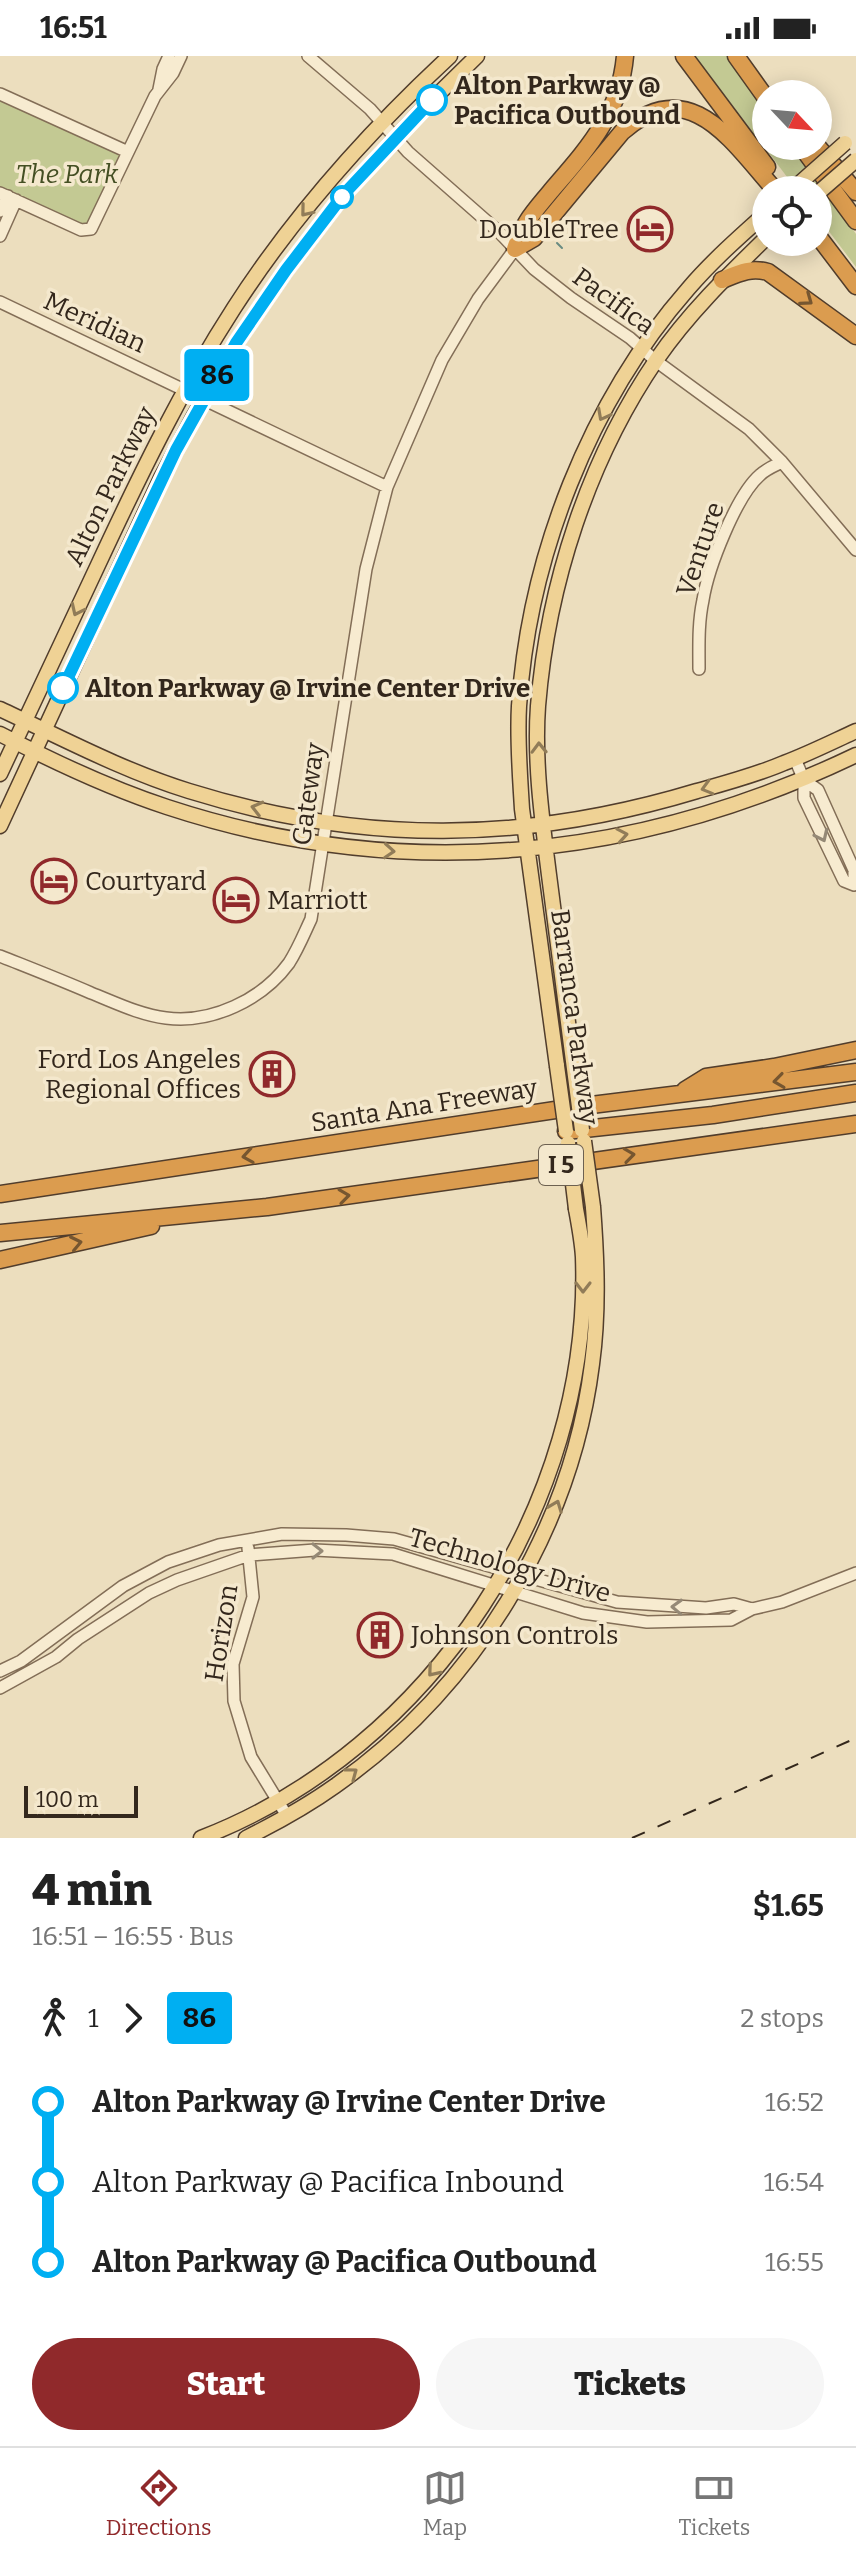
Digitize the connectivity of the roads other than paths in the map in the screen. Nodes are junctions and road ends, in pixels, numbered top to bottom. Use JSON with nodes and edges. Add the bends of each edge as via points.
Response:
{"nodes":[{"id":1,"x":169,"y":56,"type":"edge"},
{"id":2,"x":181,"y":56,"type":"edge"},
{"id":3,"x":308,"y":56,"type":"edge"},
{"id":4,"x":450,"y":56,"type":"edge"},
{"id":5,"x":477,"y":56,"type":"edge"},
{"id":6,"x":625,"y":56,"type":"edge"},
{"id":7,"x":684,"y":56,"type":"edge"},
{"id":8,"x":739,"y":56,"type":"edge"},
{"id":9,"x":754,"y":80,"type":"edge"},
{"id":10,"x":761,"y":80,"type":"edge"},
{"id":11,"x":159,"y":90,"type":"junction"},
{"id":12,"x":0,"y":94,"type":"edge"},
{"id":13,"x":383,"y":122,"type":"junction"},
{"id":14,"x":396,"y":138,"type":"junction"},
{"id":15,"x":850,"y":138,"type":"edge"},
{"id":16,"x":128,"y":152,"type":"junction"},
{"id":17,"x":811,"y":160,"type":"edge"},
{"id":18,"x":829,"y":160,"type":"edge"},
{"id":19,"x":856,"y":160,"type":"edge"},
{"id":20,"x":762,"y":176,"type":"edge"},
{"id":21,"x":774,"y":176,"type":"edge"},
{"id":22,"x":808,"y":176,"type":"edge"},
{"id":23,"x":832,"y":181,"type":"edge"},
{"id":24,"x":856,"y":192,"type":"edge"},
{"id":25,"x":8,"y":196,"type":"edge"},
{"id":26,"x":0,"y":211,"type":"edge"},
{"id":27,"x":856,"y":221,"type":"edge"},
{"id":28,"x":752,"y":226,"type":"edge"},
{"id":29,"x":0,"y":236,"type":"edge"},
{"id":30,"x":515,"y":249,"type":"junction"},
{"id":31,"x":752,"y":251,"type":"edge"},
{"id":32,"x":832,"y":255,"type":"edge"},
{"id":33,"x":722,"y":280,"type":"junction"},
{"id":34,"x":856,"y":286,"type":"edge"},
{"id":35,"x":0,"y":302,"type":"edge"},
{"id":36,"x":856,"y":336,"type":"edge"},
{"id":37,"x":643,"y":348,"type":"junction"},
{"id":38,"x":656,"y":361,"type":"junction"},
{"id":39,"x":185,"y":389,"type":"junction"},
{"id":40,"x":204,"y":398,"type":"junction"},
{"id":41,"x":782,"y":462,"type":"junction"},
{"id":42,"x":387,"y":487,"type":"junction"},
{"id":43,"x":856,"y":550,"type":"edge"},
{"id":44,"x":699,"y":669,"type":"dead end"},
{"id":45,"x":0,"y":709,"type":"edge"},
{"id":46,"x":25,"y":721,"type":"junction"},
{"id":47,"x":44,"y":730,"type":"junction"},
{"id":48,"x":856,"y":731,"type":"edge"},
{"id":49,"x":0,"y":734,"type":"edge"},
{"id":50,"x":15,"y":742,"type":"junction"},
{"id":51,"x":34,"y":752,"type":"junction"},
{"id":52,"x":856,"y":755,"type":"edge"},
{"id":53,"x":795,"y":759,"type":"junction"},
{"id":54,"x":0,"y":774,"type":"edge"},
{"id":55,"x":804,"y":780,"type":"junction"},
{"id":56,"x":326,"y":823,"type":"junction"},
{"id":57,"x":0,"y":826,"type":"edge"},
{"id":58,"x":543,"y":826,"type":"junction"},
{"id":59,"x":525,"y":828,"type":"junction"},
{"id":60,"x":323,"y":844,"type":"junction"},
{"id":61,"x":545,"y":848,"type":"junction"},
{"id":62,"x":528,"y":849,"type":"junction"},
{"id":63,"x":0,"y":956,"type":"edge"},
{"id":64,"x":856,"y":1050,"type":"edge"},
{"id":65,"x":856,"y":1072,"type":"edge"},
{"id":66,"x":856,"y":1093,"type":"edge"},
{"id":67,"x":676,"y":1095,"type":"junction"},
{"id":68,"x":856,"y":1102,"type":"edge"},
{"id":69,"x":714,"y":1118,"type":"junction"},
{"id":70,"x":856,"y":1124,"type":"edge"},
{"id":71,"x":575,"y":1136,"type":"junction"},
{"id":72,"x":0,"y":1194,"type":"edge"},
{"id":73,"x":267,"y":1207,"type":"junction"},
{"id":74,"x":0,"y":1234,"type":"edge"},
{"id":75,"x":0,"y":1260,"type":"edge"},
{"id":76,"x":247,"y":1540,"type":"junction"},
{"id":77,"x":249,"y":1555,"type":"junction"},
{"id":78,"x":504,"y":1570,"type":"junction"},
{"id":79,"x":856,"y":1573,"type":"edge"},
{"id":80,"x":522,"y":1576,"type":"junction"},
{"id":81,"x":495,"y":1585,"type":"junction"},
{"id":82,"x":513,"y":1591,"type":"junction"},
{"id":83,"x":752,"y":1609,"type":"junction"},
{"id":84,"x":0,"y":1671,"type":"edge"},
{"id":85,"x":0,"y":1688,"type":"edge"},
{"id":86,"x":277,"y":1800,"type":"junction"},
{"id":87,"x":287,"y":1816,"type":"junction"},
{"id":88,"x":201,"y":1838,"type":"edge"},
{"id":89,"x":246,"y":1838,"type":"edge"}],
"edges":[{"from":1,"to":11,"type":"street"},
{"from":2,"to":11,"type":"street"},
{"from":3,"to":13,"type":"street","name":"Pacifica"},
{"from":4,"to":13,"type":"main road","name":"Alton Parkway"},
{"from":5,"to":14,"type":"main road","name":"Alton Parkway"},
{"from":6,"to":30,"type":"highway","via":[[617,99],[607,118],[522,226]]},
{"from":7,"to":21,"type":"highway"},
{"from":8,"to":9,"type":"highway"},
{"from":8,"to":10,"type":"highway"},
{"from":11,"to":16,"type":"street"},
{"from":12,"to":16,"type":"street"},
{"from":13,"to":14,"type":"street","name":"Pacifica"},
{"from":13,"to":39,"type":"main road","name":"Alton Parkway","one_way":true,"via":[[276,249]]},
{"from":14,"to":30,"type":"street","name":"Pacifica"},
{"from":14,"to":40,"type":"main road","name":"Alton Parkway","via":[[344,194],[286,270]]},
{"from":15,"to":22,"type":"main road","bridge":true},
{"from":16,"to":25,"type":"street","via":[[91,229],[81,230]]},
{"from":17,"to":27,"type":"highway"},
{"from":18,"to":24,"type":"highway"},
{"from":19,"to":23,"type":"main road","bridge":true},
{"from":20,"to":30,"type":"highway","via":[[709,119],[677,109],[657,111],[622,132],[534,238]]},
{"from":25,"to":26,"type":"street"},
{"from":25,"to":29,"type":"street"},
{"from":28,"to":37,"type":"main road","name":"Barranca Parkway","via":[[688,289]]},
{"from":30,"to":37,"type":"street","name":"Pacifica","via":[[571,298]]},
{"from":30,"to":42,"type":"street","name":"Gateway","via":[[442,360]]},
{"from":31,"to":33,"type":"main road","name":"Barranca Parkway"},
{"from":32,"to":34,"type":"highway"},
{"from":33,"to":36,"type":"highway","one_way":true,"via":[[747,270],[768,272]]},
{"from":33,"to":38,"type":"main road","name":"Barranca Parkway"},
{"from":35,"to":39,"type":"street","name":"Meridian"},
{"from":37,"to":38,"type":"street","name":"Pacifica"},
{"from":37,"to":59,"type":"main road","name":"Barranca Parkway","one_way":true,"via":[[587,445],[544,564],[519,706]]},
{"from":38,"to":41,"type":"street","name":"Pacifica","via":[[749,429]]},
{"from":58,"to":38,"type":"main road","name":"Barranca Parkway","one_way":true,"via":[[538,707],[562,567],[606,449]]},
{"from":39,"to":40,"type":"street","name":"Meridian"},
{"from":39,"to":46,"type":"main road","name":"Alton Parkway","one_way":true},
{"from":40,"to":42,"type":"street","name":"Meridian"},
{"from":40,"to":47,"type":"main road","name":"Alton Parkway"},
{"from":41,"to":43,"type":"street","name":"Pacifica"},
{"from":41,"to":44,"type":"street","name":"Venture","via":[[751,484],[719,551],[702,601]]},
{"from":42,"to":56,"type":"street","name":"Gateway","via":[[366,569]]},
{"from":45,"to":46,"type":"main road"},
{"from":46,"to":47,"type":"main road"},
{"from":46,"to":50,"type":"main road","name":"Alton Parkway"},
{"from":47,"to":51,"type":"main road","name":"Alton Parkway"},
{"from":56,"to":47,"type":"main road","one_way":true,"via":[[189,791]]},
{"from":48,"to":53,"type":"main road"},
{"from":49,"to":50,"type":"main road"},
{"from":50,"to":51,"type":"main road"},
{"from":50,"to":54,"type":"main road","name":"Alton Parkway"},
{"from":51,"to":57,"type":"main road","name":"Alton Parkway"},
{"from":51,"to":60,"type":"main road","via":[[167,807]]},
{"from":52,"to":55,"type":"main road"},
{"from":53,"to":55,"type":"street"},
{"from":53,"to":58,"type":"main road","one_way":true,"via":[[654,804]]},
{"from":55,"to":55,"type":"street","one_way":true,"via":[[811,814],[844,881],[854,885],[854,870],[818,790]]},
{"from":61,"to":55,"type":"main road","one_way":true,"via":[[680,822]]},
{"from":56,"to":59,"type":"main road","via":[[424,831]]},
{"from":56,"to":60,"type":"street","name":"Gateway"},
{"from":58,"to":59,"type":"main road"},
{"from":58,"to":61,"type":"main road","name":"Barranca Parkway"},
{"from":59,"to":62,"type":"main road","name":"Barranca Parkway"},
{"from":60,"to":62,"type":"main road","one_way":true,"via":[[435,854]]},
{"from":60,"to":63,"type":"street","name":"Gateway","via":[[311,919],[299,946],[268,985],[221,1012],[157,1017]]},
{"from":61,"to":62,"type":"main road"},
{"from":61,"to":71,"type":"main road","name":"Barranca Parkway","bridge":true,"via":[[573,1061]]},
{"from":62,"to":71,"type":"main road","name":"Barranca Parkway","bridge":true,"via":[[557,1066]]},
{"from":64,"to":67,"type":"highway","via":[[706,1077]]},
{"from":65,"to":67,"type":"highway","name":"Santa Ana Freeway","number":"I 5","one_way":true},
{"from":66,"to":69,"type":"highway"},
{"from":67,"to":72,"type":"highway","name":"Santa Ana Freeway","number":"I 5","one_way":true},
{"from":68,"to":69,"type":"highway"},
{"from":69,"to":71,"type":"highway"},
{"from":73,"to":70,"type":"highway","number":"I 5","one_way":true},
{"from":71,"to":78,"type":"main road","name":"Barranca Parkway","one_way":true,"bridge":true,"via":[[583,1255],[577,1364],[542,1492]]},
{"from":80,"to":71,"type":"main road","name":"Barranca Parkway","one_way":true,"bridge":true,"via":[[564,1485],[592,1365],[598,1300],[593,1207]]},
{"from":73,"to":74,"type":"highway","number":"I 5"},
{"from":75,"to":73,"type":"highway","one_way":true},
{"from":76,"to":77,"type":"street","name":"Horizon"},
{"from":76,"to":78,"type":"street","name":"Technology Drive","via":[[282,1534],[394,1539]]},
{"from":76,"to":84,"type":"street","name":"Technology Drive","via":[[168,1562],[123,1586]]},
{"from":77,"to":81,"type":"street","name":"Technology Drive","one_way":true,"via":[[315,1550],[385,1553]]},
{"from":77,"to":85,"type":"street","name":"Technology Drive","via":[[149,1593]]},
{"from":77,"to":86,"type":"street","name":"Horizon","via":[[253,1597],[233,1664],[234,1701],[251,1757]]},
{"from":78,"to":80,"type":"street","name":"Technology Drive"},
{"from":78,"to":81,"type":"main road","name":"Barranca Parkway"},
{"from":79,"to":83,"type":"street","name":"Technology Drive"},
{"from":80,"to":82,"type":"main road","name":"Barranca Parkway"},
{"from":83,"to":80,"type":"street","name":"Technology Drive","one_way":true,"via":[[734,1604],[706,1608],[617,1602]]},
{"from":81,"to":82,"type":"street","name":"Technology Drive"},
{"from":81,"to":86,"type":"main road","name":"Barranca Parkway","one_way":true,"via":[[443,1659],[382,1725],[351,1753]]},
{"from":82,"to":83,"type":"street","name":"Technology Drive","via":[[583,1613],[647,1622],[731,1620]]},
{"from":87,"to":82,"type":"main road","name":"Barranca Parkway","one_way":true,"via":[[360,1767],[418,1715],[468,1658]]},
{"from":86,"to":87,"type":"street","name":"Horizon"},
{"from":86,"to":88,"type":"main road","name":"Barranca Parkway"},
{"from":87,"to":89,"type":"main road","name":"Barranca Parkway"}]}
